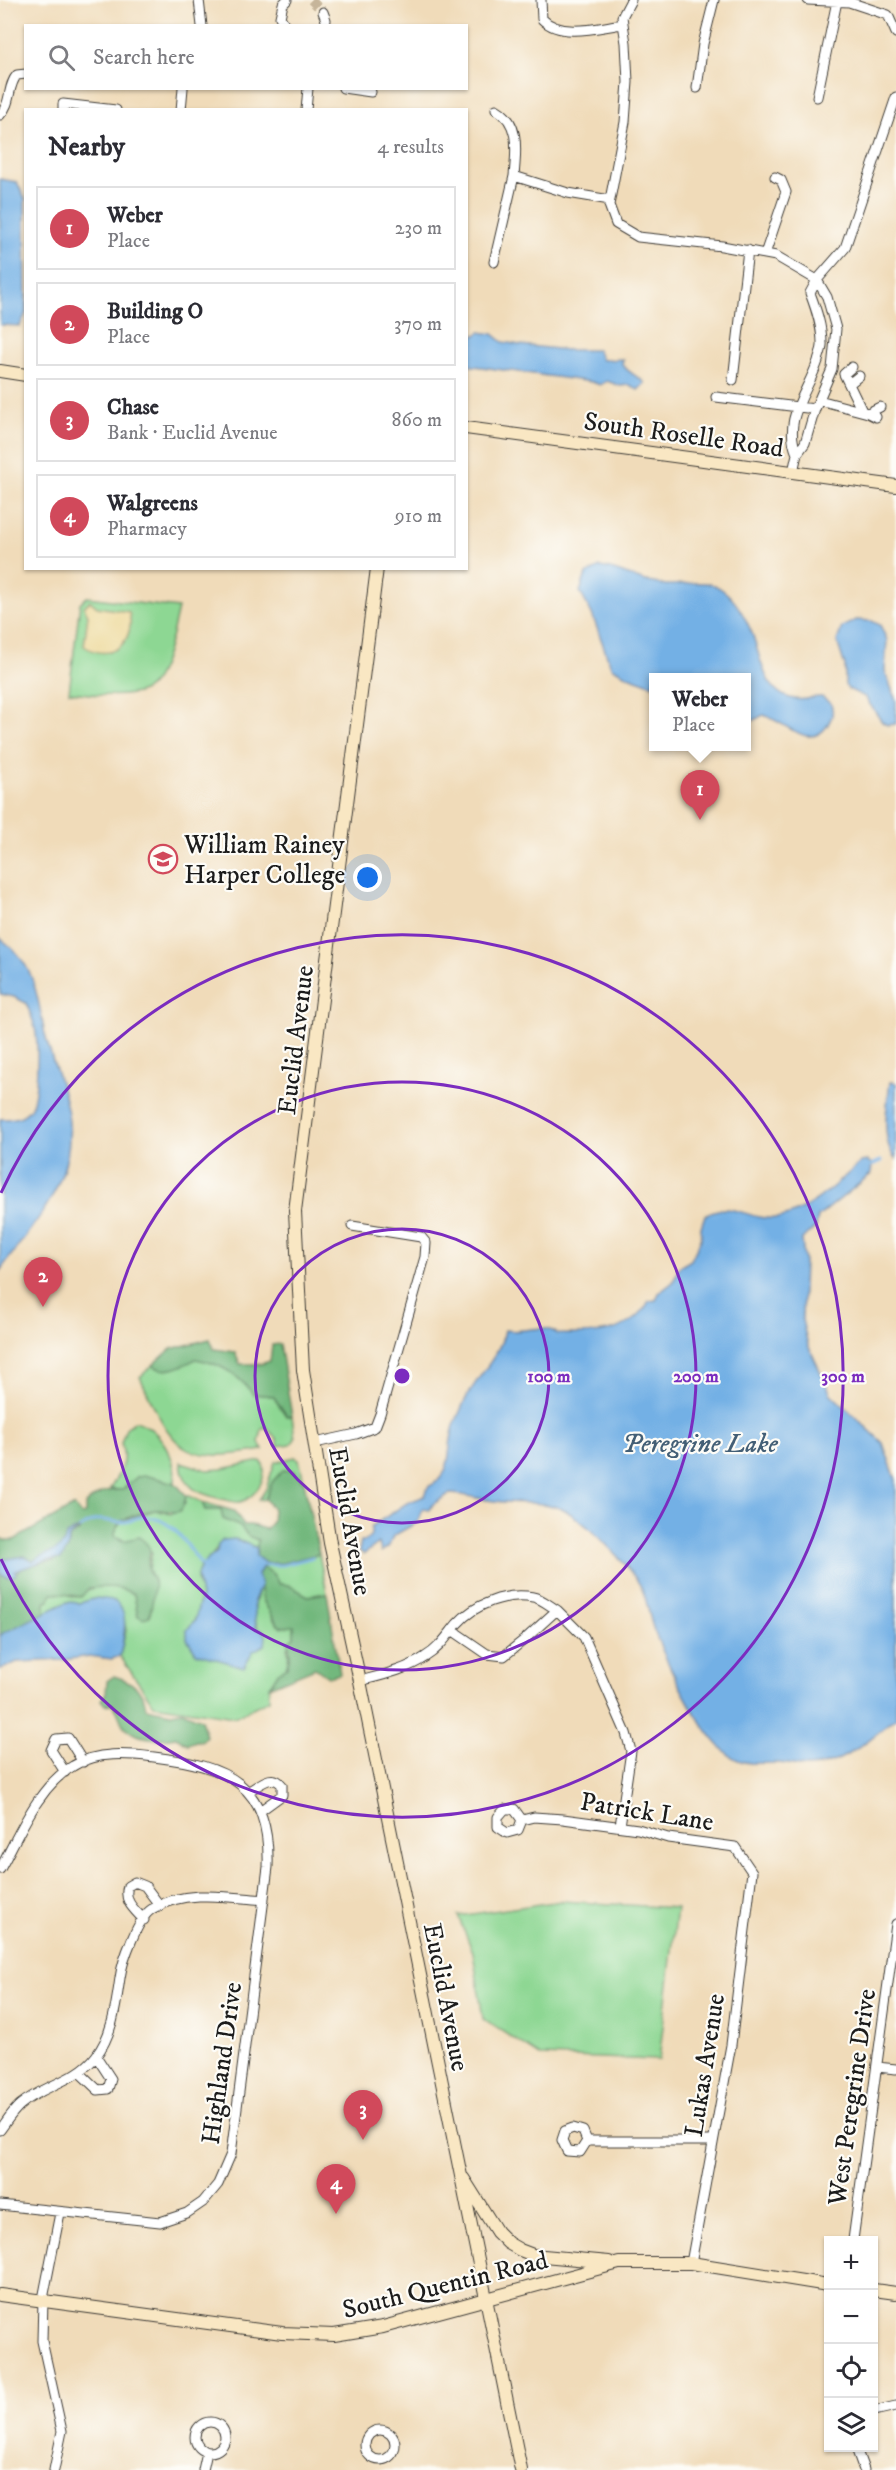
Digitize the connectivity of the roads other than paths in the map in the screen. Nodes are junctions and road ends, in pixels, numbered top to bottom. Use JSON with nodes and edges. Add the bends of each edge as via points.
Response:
{"nodes":[{"id":1,"x":199,"y":0,"type":"edge"},
{"id":2,"x":287,"y":0,"type":"edge"},
{"id":3,"x":541,"y":0,"type":"edge"},
{"id":4,"x":631,"y":0,"type":"edge"},
{"id":5,"x":714,"y":0,"type":"edge"},
{"id":6,"x":808,"y":0,"type":"edge"},
{"id":7,"x":837,"y":1,"type":"edge"},
{"id":8,"x":323,"y":12,"type":"tunnel mouth"},
{"id":9,"x":894,"y":20,"type":"edge"},
{"id":10,"x":202,"y":24,"type":"edge"},
{"id":11,"x":285,"y":24,"type":"edge"},
{"id":12,"x":325,"y":24,"type":"edge"},
{"id":13,"x":623,"y":24,"type":"junction"},
{"id":14,"x":896,"y":33,"type":"edge"},
{"id":15,"x":24,"y":74,"type":"edge"},
{"id":16,"x":697,"y":88,"type":"dead end"},
{"id":17,"x":183,"y":90,"type":"edge"},
{"id":18,"x":308,"y":90,"type":"edge"},
{"id":19,"x":357,"y":90,"type":"edge"},
{"id":20,"x":371,"y":92,"type":"dead end"},
{"id":21,"x":817,"y":97,"type":"dead end"},
{"id":22,"x":896,"y":97,"type":"edge"},
{"id":23,"x":63,"y":108,"type":"edge"},
{"id":24,"x":98,"y":108,"type":"edge"},
{"id":25,"x":180,"y":108,"type":"edge"},
{"id":26,"x":306,"y":108,"type":"edge"},
{"id":27,"x":496,"y":109,"type":"dead end"},
{"id":28,"x":0,"y":115,"type":"edge"},
{"id":29,"x":514,"y":176,"type":"junction"},
{"id":30,"x":775,"y":177,"type":"dead end"},
{"id":31,"x":610,"y":200,"type":"junction"},
{"id":32,"x":748,"y":250,"type":"junction"},
{"id":33,"x":765,"y":254,"type":"junction"},
{"id":34,"x":494,"y":262,"type":"dead end"},
{"id":35,"x":818,"y":280,"type":"junction"},
{"id":36,"x":852,"y":367,"type":"dead end"},
{"id":37,"x":0,"y":371,"type":"edge"},
{"id":38,"x":24,"y":375,"type":"edge"},
{"id":39,"x":859,"y":375,"type":"dead end"},
{"id":40,"x":733,"y":380,"type":"dead end"},
{"id":41,"x":849,"y":384,"type":"junction"},
{"id":42,"x":863,"y":389,"type":"dead end"},
{"id":43,"x":854,"y":394,"type":"junction"},
{"id":44,"x":716,"y":397,"type":"dead end"},
{"id":45,"x":817,"y":404,"type":"junction"},
{"id":46,"x":798,"y":407,"type":"junction"},
{"id":47,"x":880,"y":407,"type":"dead end"},
{"id":48,"x":869,"y":414,"type":"junction"},
{"id":49,"x":468,"y":428,"type":"edge"},
{"id":50,"x":797,"y":454,"type":"junction"},
{"id":51,"x":793,"y":472,"type":"junction"},
{"id":52,"x":896,"y":486,"type":"edge"},
{"id":53,"x":377,"y":570,"type":"edge"},
{"id":54,"x":352,"y":1226,"type":"dead end"},
{"id":55,"x":315,"y":1443,"type":"junction"},
{"id":56,"x":557,"y":1610,"type":"junction"},
{"id":57,"x":452,"y":1630,"type":"junction"},
{"id":58,"x":360,"y":1681,"type":"junction"},
{"id":59,"x":83,"y":1762,"type":"junction"},
{"id":60,"x":65,"y":1772,"type":"junction"},
{"id":61,"x":249,"y":1791,"type":"junction"},
{"id":62,"x":260,"y":1811,"type":"junction"},
{"id":63,"x":522,"y":1820,"type":"dead end"},
{"id":64,"x":620,"y":1826,"type":"junction"},
{"id":65,"x":0,"y":1869,"type":"edge"},
{"id":66,"x":753,"y":1872,"type":"joint"},
{"id":67,"x":264,"y":1900,"type":"junction"},
{"id":68,"x":160,"y":1906,"type":"junction"},
{"id":69,"x":144,"y":1920,"type":"junction"},
{"id":70,"x":896,"y":1924,"type":"edge"},
{"id":71,"x":96,"y":2056,"type":"junction"},
{"id":72,"x":877,"y":2067,"type":"junction"},
{"id":73,"x":896,"y":2069,"type":"edge"},
{"id":74,"x":79,"y":2072,"type":"junction"},
{"id":75,"x":0,"y":2130,"type":"edge"},
{"id":76,"x":587,"y":2141,"type":"dead end"},
{"id":77,"x":713,"y":2141,"type":"junction"},
{"id":78,"x":459,"y":2172,"type":"junction"},
{"id":79,"x":0,"y":2205,"type":"edge"},
{"id":80,"x":60,"y":2213,"type":"junction"},
{"id":81,"x":854,"y":2236,"type":"edge"},
{"id":82,"x":619,"y":2263,"type":"junction"},
{"id":83,"x":691,"y":2264,"type":"junction"},
{"id":84,"x":824,"y":2283,"type":"edge"},
{"id":85,"x":878,"y":2291,"type":"edge"},
{"id":86,"x":896,"y":2293,"type":"edge"},
{"id":87,"x":0,"y":2295,"type":"edge"},
{"id":88,"x":485,"y":2298,"type":"junction"},
{"id":89,"x":43,"y":2300,"type":"junction"},
{"id":90,"x":896,"y":2406,"type":"edge"},
{"id":91,"x":878,"y":2410,"type":"edge"},
{"id":92,"x":207,"y":2452,"type":"dead end"},
{"id":93,"x":857,"y":2452,"type":"edge"},
{"id":94,"x":373,"y":2459,"type":"dead end"},
{"id":95,"x":54,"y":2470,"type":"edge"},
{"id":96,"x":203,"y":2470,"type":"edge"},
{"id":97,"x":369,"y":2470,"type":"edge"},
{"id":98,"x":520,"y":2470,"type":"edge"},
{"id":99,"x":864,"y":2470,"type":"edge"}],
"edges":[{"from":1,"to":10,"type":"street"},
{"from":2,"to":11,"type":"street","via":[[280,17]]},
{"from":3,"to":13,"type":"street","via":[[542,19],[560,29]]},
{"from":4,"to":13,"type":"street","via":[[622,16]]},
{"from":5,"to":16,"type":"street"},
{"from":6,"to":7,"type":"street"},
{"from":7,"to":9,"type":"street"},
{"from":7,"to":21,"type":"street"},
{"from":8,"to":12,"type":"street"},
{"from":9,"to":14,"type":"street"},
{"from":13,"to":31,"type":"street","via":[[628,82],[625,122]]},
{"from":15,"to":28,"type":"street","via":[[13,79],[7,108]]},
{"from":17,"to":25,"type":"street"},
{"from":18,"to":26,"type":"street"},
{"from":19,"to":20,"type":"street"},
{"from":22,"to":35,"type":"street","via":[[845,248]]},
{"from":23,"to":24,"type":"street","via":[[63,104]]},
{"from":27,"to":29,"type":"street","via":[[506,114],[515,134]]},
{"from":29,"to":31,"type":"street","via":[[568,193]]},
{"from":29,"to":34,"type":"street"},
{"from":30,"to":33,"type":"street","via":[[781,180],[786,192]]},
{"from":31,"to":32,"type":"street","via":[[616,224],[638,237]]},
{"from":32,"to":33,"type":"street"},
{"from":32,"to":40,"type":"street"},
{"from":33,"to":35,"type":"street","via":[[776,255]]},
{"from":35,"to":45,"type":"street","via":[[836,329],[832,369]]},
{"from":35,"to":46,"type":"street","via":[[810,293],[823,345]]},
{"from":36,"to":41,"type":"street","via":[[844,374]]},
{"from":37,"to":38,"type":"main road"},
{"from":39,"to":41,"type":"street"},
{"from":41,"to":43,"type":"street"},
{"from":42,"to":43,"type":"street"},
{"from":43,"to":48,"type":"street"},
{"from":44,"to":46,"type":"street"},
{"from":45,"to":46,"type":"street"},
{"from":45,"to":48,"type":"street"},
{"from":45,"to":50,"type":"street","via":[[805,443]]},
{"from":46,"to":50,"type":"street","via":[[791,439]]},
{"from":47,"to":48,"type":"street"},
{"from":49,"to":51,"type":"main road","name":"South Roselle Road"},
{"from":50,"to":51,"type":"street"},
{"from":51,"to":52,"type":"main road","name":"South Roselle Road"},
{"from":53,"to":55,"type":"main road","name":"Euclid Avenue","via":[[295,1212],[303,1370]]},
{"from":54,"to":55,"type":"street","via":[[422,1237],[425,1257],[375,1427]]},
{"from":55,"to":58,"type":"main road","name":"Euclid Avenue","via":[[330,1544]]},
{"from":56,"to":57,"type":"street","via":[[534,1597],[507,1597],[480,1605]]},
{"from":56,"to":57,"type":"street","via":[[504,1656],[488,1654]]},
{"from":56,"to":64,"type":"street","via":[[584,1637],[627,1733],[631,1751]]},
{"from":57,"to":58,"type":"street","via":[[428,1656],[408,1668]]},
{"from":58,"to":78,"type":"main road","name":"Euclid Avenue"},
{"from":59,"to":60,"type":"street"},
{"from":59,"to":60,"type":"street","via":[[68,1738],[56,1739],[51,1750]]},
{"from":59,"to":61,"type":"street","via":[[130,1754],[191,1762],[220,1771]]},
{"from":60,"to":65,"type":"street","via":[[35,1808]]},
{"from":61,"to":62,"type":"street","name":"Highland Drive"},
{"from":61,"to":62,"type":"street","via":[[271,1779],[282,1785],[282,1795]]},
{"from":62,"to":67,"type":"street","name":"Highland Drive","via":[[268,1841]]},
{"from":63,"to":64,"type":"street","name":"Patrick Lane","via":[[534,1817]]},
{"from":64,"to":66,"type":"street","name":"Patrick Lane","via":[[668,1839],[735,1847]]},
{"from":66,"to":77,"type":"street","name":"Lukas Avenue","via":[[731,2044]]},
{"from":67,"to":68,"type":"street","via":[[202,1896]]},
{"from":67,"to":80,"type":"street","name":"Highland Drive","via":[[231,2154],[218,2184],[187,2213],[160,2223]]},
{"from":68,"to":69,"type":"street","via":[[150,1910]]},
{"from":68,"to":69,"type":"street","via":[[145,1886],[135,1882],[128,1886],[128,1904]]},
{"from":69,"to":71,"type":"street","via":[[121,1967],[115,2012]]},
{"from":70,"to":72,"type":"street","name":"West Peregrine Drive"},
{"from":71,"to":74,"type":"street"},
{"from":71,"to":74,"type":"street","via":[[111,2079],[108,2089],[98,2090]]},
{"from":72,"to":73,"type":"street"},
{"from":72,"to":81,"type":"street","name":"West Peregrine Drive"},
{"from":74,"to":75,"type":"street","via":[[20,2105]]},
{"from":76,"to":77,"type":"street"},
{"from":77,"to":83,"type":"street","name":"Lukas Avenue"},
{"from":78,"to":82,"type":"main road","via":[[497,2232],[520,2250],[533,2255]]},
{"from":78,"to":88,"type":"main road","name":"Euclid Avenue"},
{"from":79,"to":80,"type":"street","name":"Highland Drive"},
{"from":80,"to":89,"type":"street"},
{"from":82,"to":83,"type":"main road","name":"South Quentin Road"},
{"from":82,"to":88,"type":"main road","name":"South Quentin Road"},
{"from":83,"to":84,"type":"main road","name":"South Quentin Road"},
{"from":85,"to":86,"type":"main road"},
{"from":87,"to":89,"type":"main road","name":"South Quentin Road"},
{"from":88,"to":89,"type":"main road","name":"South Quentin Road","via":[[383,2327],[334,2335],[282,2334]]},
{"from":88,"to":98,"type":"main road","name":"Euclid Avenue"},
{"from":89,"to":95,"type":"street","via":[[42,2341],[62,2431]]},
{"from":90,"to":91,"type":"street"},
{"from":92,"to":96,"type":"street"},
{"from":93,"to":99,"type":"street"},
{"from":94,"to":97,"type":"street"}]}
